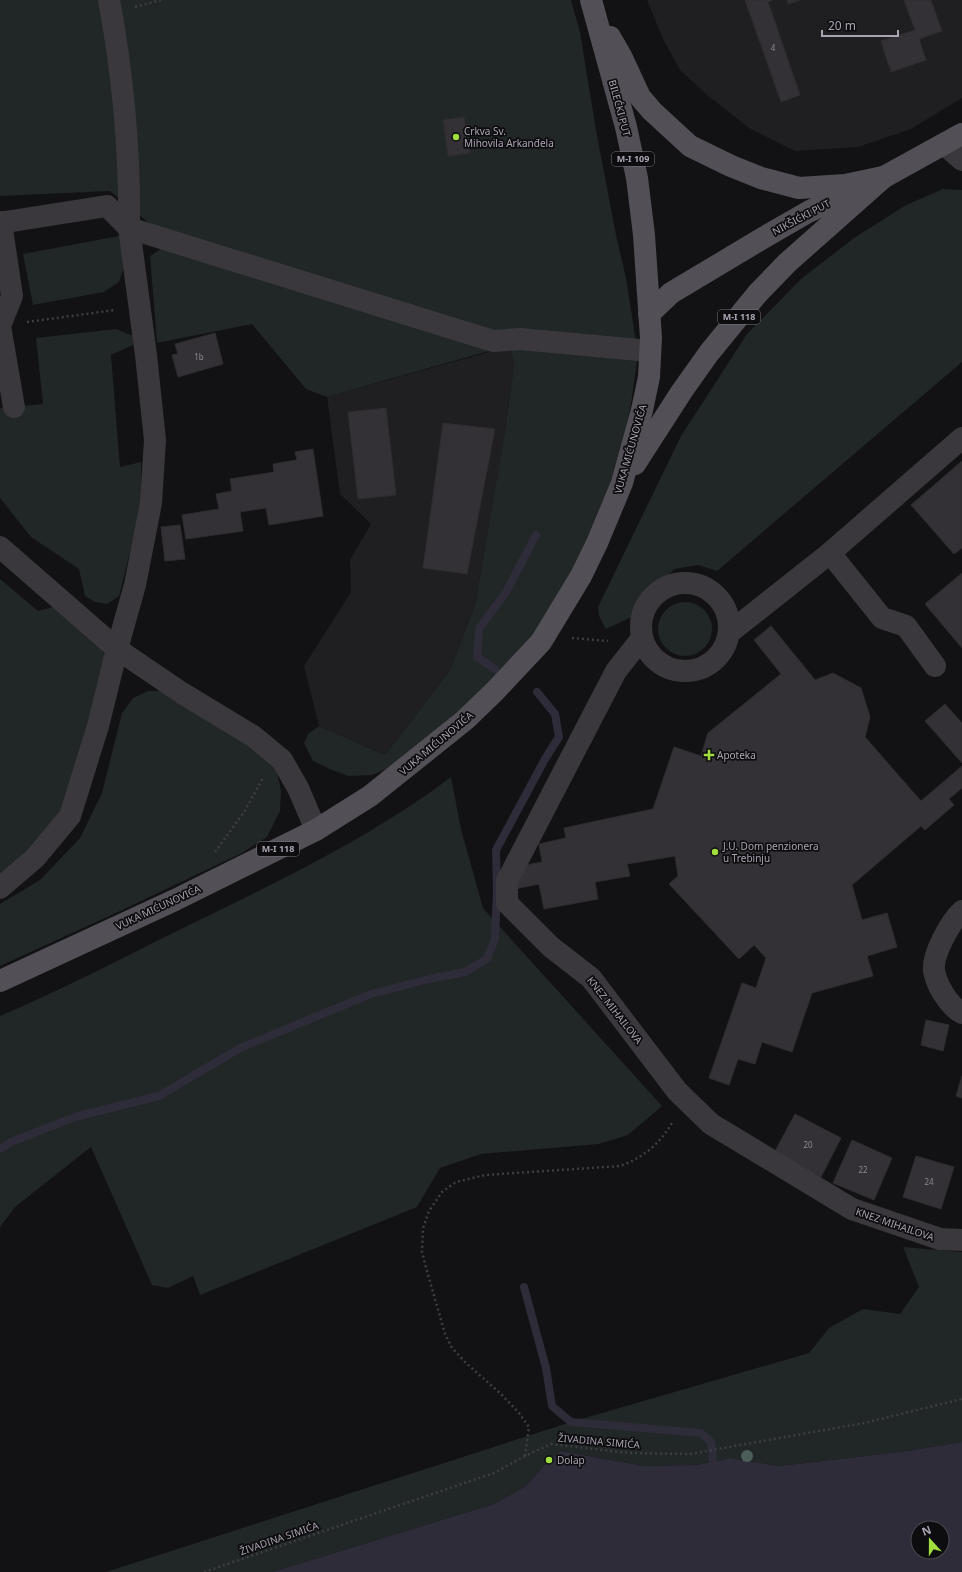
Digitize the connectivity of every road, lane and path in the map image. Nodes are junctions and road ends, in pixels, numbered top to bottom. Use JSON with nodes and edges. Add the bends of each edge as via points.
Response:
{"nodes":[{"id":1,"x":109,"y":0,"type":"edge"},
{"id":2,"x":592,"y":4,"type":"edge"},
{"id":3,"x":953,"y":139,"type":"edge"},
{"id":4,"x":962,"y":160,"type":"edge"},
{"id":5,"x":884,"y":177,"type":"junction"},
{"id":6,"x":1,"y":222,"type":"edge"},
{"id":7,"x":129,"y":228,"type":"junction"},
{"id":8,"x":140,"y":307,"type":"junction"},
{"id":9,"x":649,"y":314,"type":"junction"},
{"id":10,"x":25,"y":323,"type":"dead end"},
{"id":11,"x":650,"y":351,"type":"junction"},
{"id":12,"x":14,"y":407,"type":"dead end"},
{"id":13,"x":962,"y":438,"type":"edge"},
{"id":14,"x":622,"y":483,"type":"junction"},
{"id":15,"x":0,"y":547,"type":"edge"},
{"id":16,"x":830,"y":553,"type":"junction"},
{"id":17,"x":729,"y":633,"type":"junction"},
{"id":18,"x":571,"y":638,"type":"dead end"},
{"id":19,"x":638,"y":643,"type":"junction"},
{"id":20,"x":117,"y":649,"type":"junction"},
{"id":21,"x":936,"y":666,"type":"dead end"},
{"id":22,"x":273,"y":753,"type":"junction"},
{"id":23,"x":316,"y":830,"type":"junction"},
{"id":24,"x":214,"y":854,"type":"dead end"},
{"id":25,"x":0,"y":888,"type":"edge"},
{"id":26,"x":962,"y":911,"type":"edge"},
{"id":27,"x":0,"y":981,"type":"edge"},
{"id":28,"x":962,"y":1013,"type":"edge"},
{"id":29,"x":683,"y":1097,"type":"junction"},
{"id":30,"x":962,"y":1240,"type":"edge"},
{"id":31,"x":962,"y":1398,"type":"edge"},
{"id":32,"x":525,"y":1456,"type":"junction"},
{"id":33,"x":204,"y":1572,"type":"edge"}],
"edges":[{"from":1,"to":7,"type":"street","via":[[123,97],[130,180]]},
{"from":2,"to":5,"type":"main road","via":[[640,97],[690,146],[760,178],[799,188]]},
{"from":2,"to":9,"type":"main road","name":"BILEĆKI PUT","number":"M-I 109","via":[[626,127],[637,178]]},
{"from":3,"to":4,"type":"street"},
{"from":3,"to":5,"type":"main road","name":"NIKŠIĆKI PUT","number":"M-I 118"},
{"from":5,"to":9,"type":"main road","name":"NIKŠIĆKI PUT","number":"M-I 118","via":[[763,238],[671,293]]},
{"from":5,"to":14,"type":"main road","number":"M-I 118","via":[[792,258],[758,293],[682,391]]},
{"from":6,"to":7,"type":"street","via":[[108,206]]},
{"from":6,"to":12,"type":"street","via":[[12,296],[0,326]]},
{"from":7,"to":8,"type":"street"},
{"from":7,"to":11,"type":"street","via":[[493,341],[520,339]]},
{"from":8,"to":10,"type":"path"},
{"from":8,"to":20,"type":"street","via":[[155,440],[151,503],[135,585]]},
{"from":9,"to":11,"type":"main road","name":"VUKA MIĆUNOVIĆA","number":"M-I 118"},
{"from":11,"to":14,"type":"main road","name":"VUKA MIĆUNOVIĆA","number":"M-I 118","via":[[642,410]]},
{"from":13,"to":16,"type":"street"},
{"from":14,"to":23,"type":"main road","name":"VUKA MIĆUNOVIĆA","number":"M-I 118","via":[[581,576],[541,642],[465,720],[370,796]]},
{"from":15,"to":20,"type":"street"},
{"from":16,"to":17,"type":"street"},
{"from":16,"to":21,"type":"street","via":[[882,618],[906,626]]},
{"from":17,"to":19,"type":"street","via":[[724,647],[715,659],[703,667],[688,670],[673,669],[659,663]]},
{"from":17,"to":19,"type":"street","via":[[724,606],[715,595],[704,587],[690,583],[677,584],[664,588],[653,597],[645,609]]},
{"from":18,"to":19,"type":"path"},
{"from":19,"to":29,"type":"street","name":"KNEZ MIHAILOVA","via":[[616,671],[507,881],[507,903],[551,947],[591,978]]},
{"from":20,"to":22,"type":"street","via":[[182,693],[253,736]]},
{"from":20,"to":25,"type":"street","via":[[98,726],[70,816],[35,858]]},
{"from":22,"to":23,"type":"street","via":[[282,760],[298,788]]},
{"from":22,"to":24,"type":"path","via":[[255,794]]},
{"from":23,"to":27,"type":"main road","name":"VUKA MIĆUNOVIĆA","number":"M-I 118","via":[[175,900]]},
{"from":26,"to":28,"type":"street","via":[[939,947],[934,970],[941,992],[956,1011]]},
{"from":29,"to":30,"type":"street","name":"KNEZ MIHAILOVA","via":[[711,1124],[852,1209],[940,1239]]},
{"from":29,"to":32,"type":"path","via":[[672,1123],[657,1143],[633,1161],[620,1166],[485,1175],[456,1182],[442,1192],[429,1211],[423,1228],[422,1252],[445,1334],[452,1348],[501,1394],[529,1427]]},
{"from":31,"to":32,"type":"path","name":"ŽIVADINA SIMIĆA","via":[[864,1423],[690,1454],[629,1453],[551,1444]]},
{"from":32,"to":33,"type":"path","name":"ŽIVADINA SIMIĆA","via":[[494,1473]]}]}
